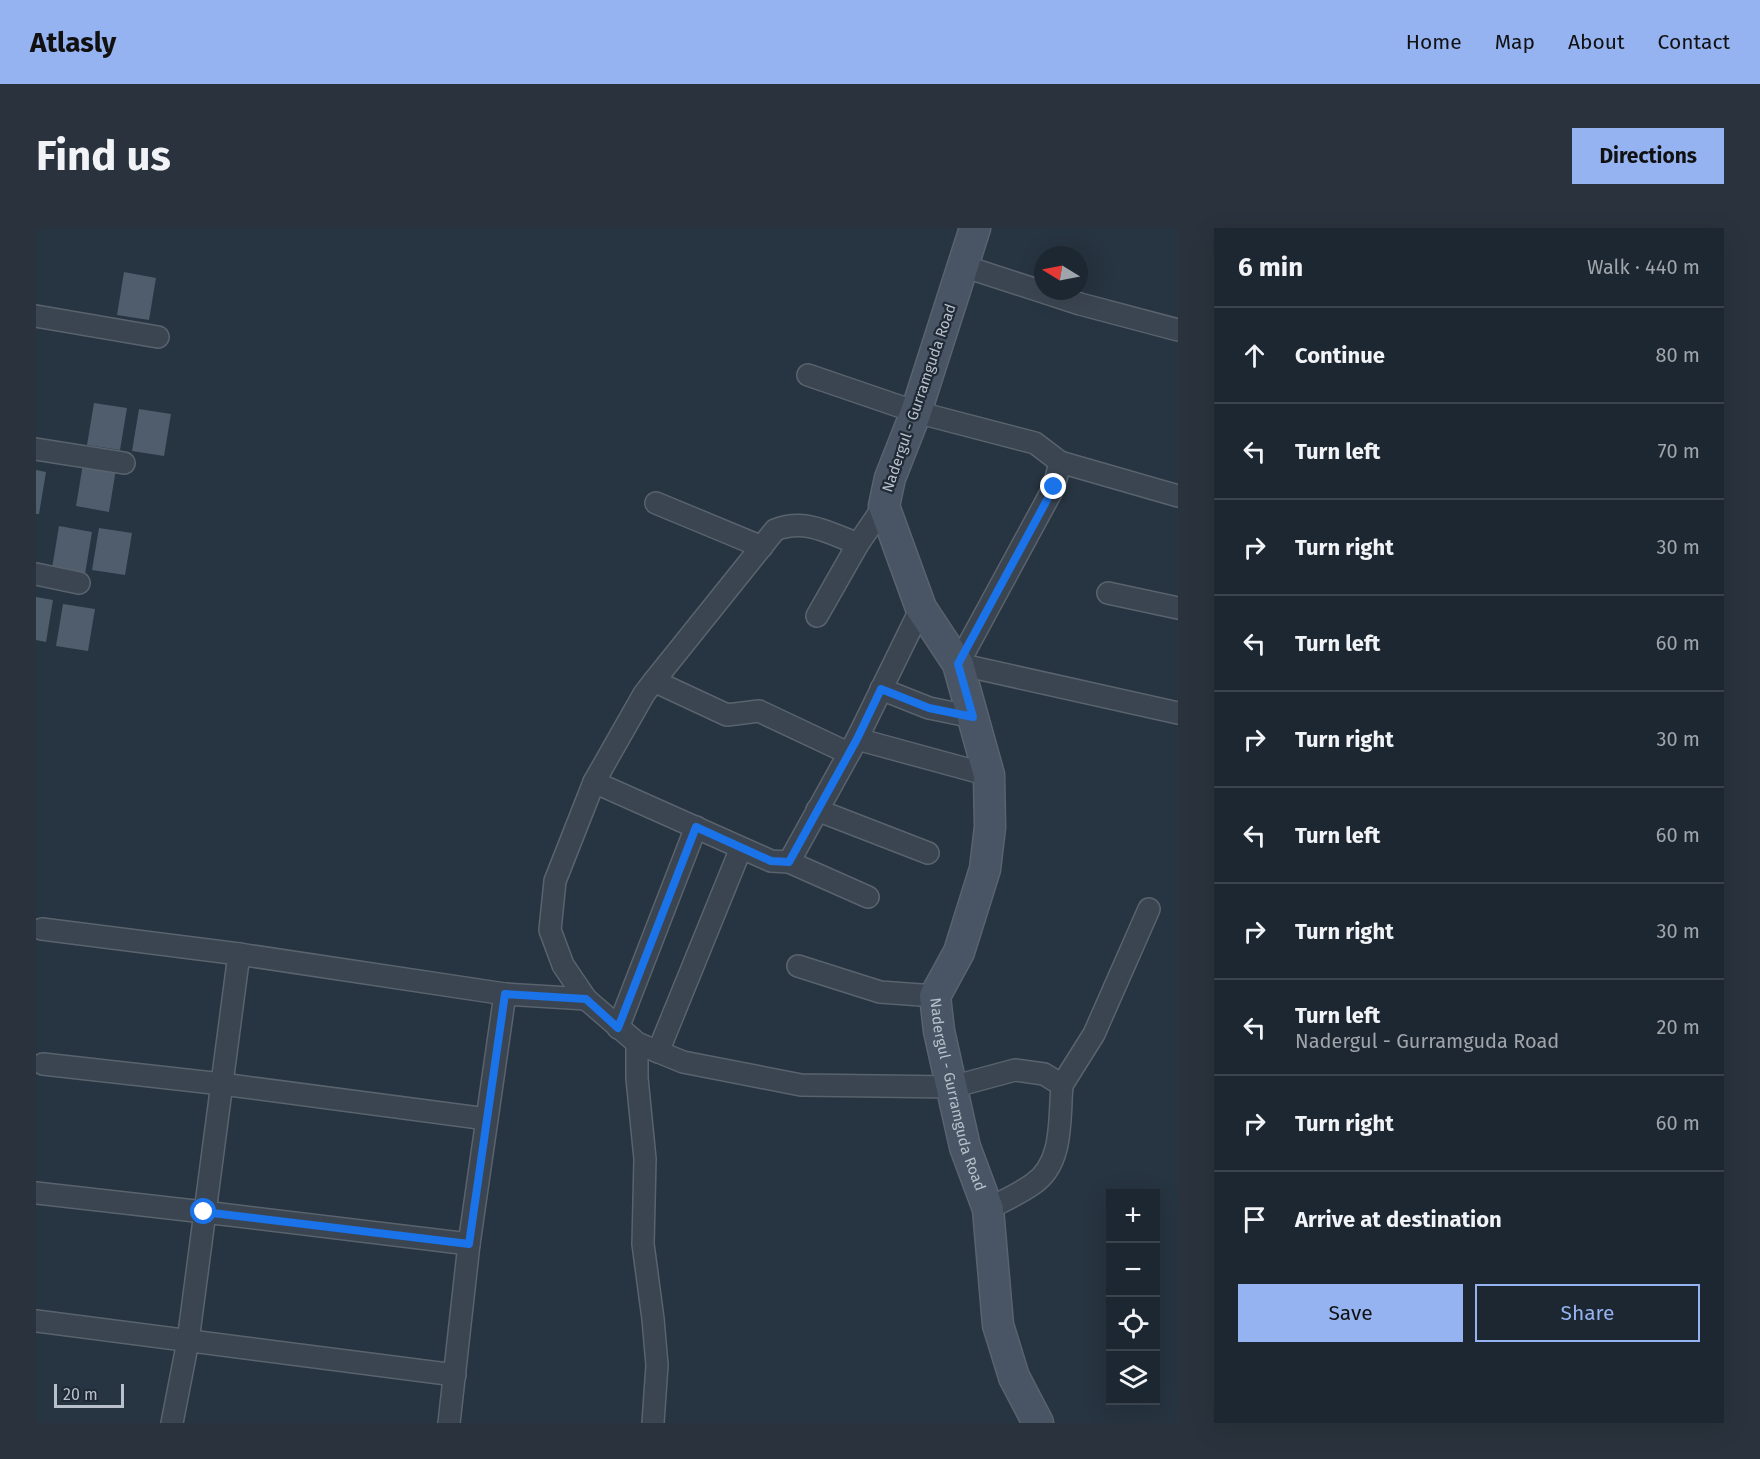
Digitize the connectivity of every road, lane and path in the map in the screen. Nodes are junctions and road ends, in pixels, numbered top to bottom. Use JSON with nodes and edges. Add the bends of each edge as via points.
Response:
{"nodes":[{"id":1,"x":975,"y":228,"type":"edge"},
{"id":2,"x":963,"y":266,"type":"junction"},
{"id":3,"x":36,"y":316,"type":"edge"},
{"id":4,"x":1178,"y":330,"type":"edge"},
{"id":5,"x":158,"y":337,"type":"dead end"},
{"id":6,"x":808,"y":375,"type":"dead end"},
{"id":7,"x":916,"y":412,"type":"junction"},
{"id":8,"x":36,"y":449,"type":"edge"},
{"id":9,"x":1060,"y":462,"type":"junction"},
{"id":10,"x":124,"y":463,"type":"dead end"},
{"id":11,"x":1178,"y":496,"type":"edge"},
{"id":12,"x":656,"y":503,"type":"dead end"},
{"id":13,"x":884,"y":506,"type":"junction"},
{"id":14,"x":858,"y":544,"type":"junction"},
{"id":15,"x":762,"y":547,"type":"junction"},
{"id":16,"x":36,"y":574,"type":"edge"},
{"id":17,"x":79,"y":583,"type":"dead end"},
{"id":18,"x":1108,"y":593,"type":"dead end"},
{"id":19,"x":921,"y":608,"type":"junction"},
{"id":20,"x":1178,"y":608,"type":"edge"},
{"id":21,"x":817,"y":616,"type":"dead end"},
{"id":22,"x":958,"y":664,"type":"junction"},
{"id":23,"x":654,"y":681,"type":"junction"},
{"id":24,"x":881,"y":689,"type":"junction"},
{"id":25,"x":1178,"y":713,"type":"edge"},
{"id":26,"x":973,"y":717,"type":"junction"},
{"id":27,"x":852,"y":746,"type":"junction"},
{"id":28,"x":989,"y":775,"type":"junction"},
{"id":29,"x":594,"y":782,"type":"junction"},
{"id":30,"x":818,"y":810,"type":"junction"},
{"id":31,"x":696,"y":827,"type":"junction"},
{"id":32,"x":741,"y":848,"type":"junction"},
{"id":33,"x":928,"y":853,"type":"dead end"},
{"id":34,"x":789,"y":862,"type":"junction"},
{"id":35,"x":868,"y":897,"type":"dead end"},
{"id":36,"x":1149,"y":909,"type":"dead end"},
{"id":37,"x":42,"y":929,"type":"dead end"},
{"id":38,"x":239,"y":954,"type":"junction"},
{"id":39,"x":798,"y":966,"type":"dead end"},
{"id":40,"x":505,"y":994,"type":"junction"},
{"id":41,"x":935,"y":996,"type":"junction"},
{"id":42,"x":586,"y":999,"type":"junction"},
{"id":43,"x":618,"y":1028,"type":"junction"},
{"id":44,"x":637,"y":1043,"type":"junction"},
{"id":45,"x":658,"y":1052,"type":"junction"},
{"id":46,"x":43,"y":1065,"type":"dead end"},
{"id":47,"x":222,"y":1084,"type":"junction"},
{"id":48,"x":1062,"y":1085,"type":"junction"},
{"id":49,"x":952,"y":1087,"type":"junction"},
{"id":50,"x":487,"y":1119,"type":"junction"},
{"id":51,"x":36,"y":1193,"type":"edge"},
{"id":52,"x":988,"y":1209,"type":"junction"},
{"id":53,"x":204,"y":1212,"type":"junction"},
{"id":54,"x":469,"y":1244,"type":"junction"},
{"id":55,"x":36,"y":1321,"type":"edge"},
{"id":56,"x":188,"y":1341,"type":"junction"},
{"id":57,"x":455,"y":1375,"type":"junction"},
{"id":58,"x":172,"y":1423,"type":"edge"},
{"id":59,"x":449,"y":1423,"type":"edge"},
{"id":60,"x":653,"y":1423,"type":"edge"},
{"id":61,"x":1038,"y":1423,"type":"edge"}],
"edges":[{"from":1,"to":2,"type":"main road","name":"Nadergul - Gurramguda Road"},
{"from":2,"to":4,"type":"street","via":[[1080,304]]},
{"from":2,"to":7,"type":"main road","name":"Nadergul - Gurramguda Road"},
{"from":3,"to":5,"type":"street"},
{"from":6,"to":7,"type":"street"},
{"from":7,"to":9,"type":"street","via":[[1035,443]]},
{"from":7,"to":13,"type":"main road","name":"Nadergul - Gurramguda Road","via":[[890,478]]},
{"from":8,"to":10,"type":"street"},
{"from":9,"to":11,"type":"street"},
{"from":9,"to":22,"type":"street","via":[[1054,487]]},
{"from":12,"to":15,"type":"street"},
{"from":13,"to":14,"type":"street"},
{"from":13,"to":19,"type":"main road","name":"Nadergul - Gurramguda Road"},
{"from":14,"to":15,"type":"street","via":[[807,525],[775,530]]},
{"from":14,"to":21,"type":"street"},
{"from":15,"to":23,"type":"street"},
{"from":16,"to":17,"type":"street"},
{"from":18,"to":20,"type":"street"},
{"from":19,"to":22,"type":"main road","name":"Nadergul - Gurramguda Road"},
{"from":19,"to":24,"type":"street"},
{"from":22,"to":25,"type":"street"},
{"from":22,"to":26,"type":"main road","name":"Nadergul - Gurramguda Road"},
{"from":23,"to":27,"type":"street","via":[[727,715],[759,711]]},
{"from":23,"to":29,"type":"street"},
{"from":24,"to":26,"type":"street","via":[[929,708]]},
{"from":24,"to":27,"type":"street"},
{"from":26,"to":28,"type":"main road","name":"Nadergul - Gurramguda Road"},
{"from":27,"to":28,"type":"street"},
{"from":27,"to":30,"type":"street"},
{"from":28,"to":41,"type":"main road","name":"Nadergul - Gurramguda Road","via":[[990,827],[985,869],[959,952]]},
{"from":29,"to":31,"type":"street"},
{"from":29,"to":42,"type":"street","via":[[555,881],[550,930],[563,965]]},
{"from":30,"to":33,"type":"street"},
{"from":30,"to":34,"type":"street"},
{"from":31,"to":32,"type":"street"},
{"from":31,"to":43,"type":"street"},
{"from":32,"to":34,"type":"street","via":[[771,861]]},
{"from":32,"to":45,"type":"street"},
{"from":34,"to":35,"type":"street"},
{"from":36,"to":48,"type":"street","via":[[1094,1034]]},
{"from":37,"to":38,"type":"street"},
{"from":38,"to":40,"type":"street"},
{"from":38,"to":47,"type":"street"},
{"from":39,"to":41,"type":"street","via":[[880,992]]},
{"from":40,"to":42,"type":"street"},
{"from":40,"to":50,"type":"street"},
{"from":41,"to":49,"type":"main road","name":"Nadergul - Gurramguda Road"},
{"from":42,"to":43,"type":"street"},
{"from":43,"to":44,"type":"street"},
{"from":44,"to":45,"type":"street"},
{"from":44,"to":60,"type":"street","via":[[645,1159],[643,1244],[657,1365]]},
{"from":45,"to":49,"type":"street","via":[[683,1062],[801,1085]]},
{"from":46,"to":47,"type":"street"},
{"from":47,"to":50,"type":"street"},
{"from":47,"to":53,"type":"street"},
{"from":48,"to":49,"type":"street","via":[[1044,1074],[1015,1070]]},
{"from":48,"to":52,"type":"street","via":[[1056,1153],[1049,1169],[1034,1184]]},
{"from":49,"to":52,"type":"main road","name":"Nadergul - Gurramguda Road","via":[[965,1146]]},
{"from":50,"to":54,"type":"street"},
{"from":51,"to":53,"type":"street"},
{"from":52,"to":61,"type":"main road","name":"Nadergul - Gurramguda Road","via":[[998,1325],[1014,1377]]},
{"from":53,"to":54,"type":"street"},
{"from":53,"to":56,"type":"street"},
{"from":54,"to":57,"type":"street"},
{"from":55,"to":56,"type":"street"},
{"from":56,"to":57,"type":"street"},
{"from":56,"to":58,"type":"street"},
{"from":57,"to":59,"type":"street"}]}
